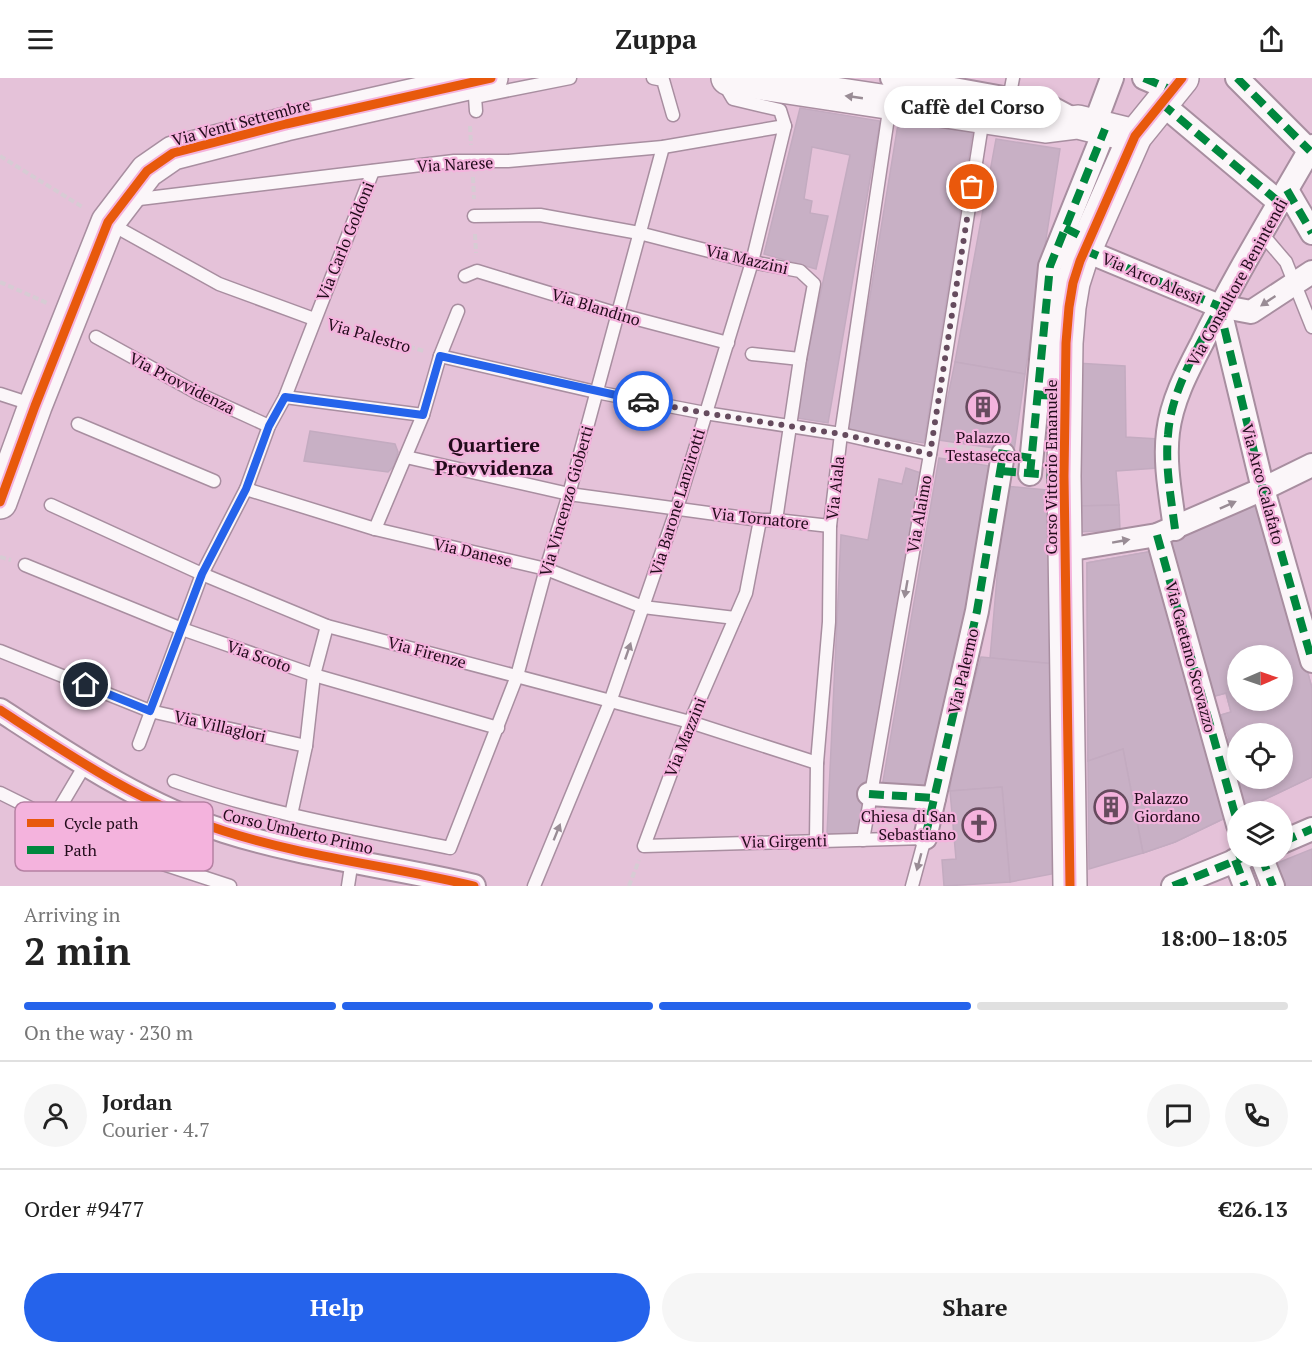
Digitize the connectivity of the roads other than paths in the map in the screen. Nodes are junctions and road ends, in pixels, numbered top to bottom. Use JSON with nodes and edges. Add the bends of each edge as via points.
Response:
{"nodes":[{"id":1,"x":491,"y":78,"type":"edge"},
{"id":2,"x":570,"y":78,"type":"edge"},
{"id":3,"x":653,"y":78,"type":"edge"},
{"id":4,"x":721,"y":78,"type":"edge"},
{"id":5,"x":728,"y":78,"type":"edge"},
{"id":6,"x":1112,"y":78,"type":"edge"},
{"id":7,"x":1237,"y":78,"type":"edge"},
{"id":8,"x":1165,"y":87,"type":"edge"},
{"id":9,"x":891,"y":90,"type":"edge"},
{"id":10,"x":1002,"y":98,"type":"edge"},
{"id":11,"x":476,"y":111,"type":"dead end"},
{"id":12,"x":673,"y":116,"type":"dead end"},
{"id":13,"x":785,"y":126,"type":"junction"},
{"id":14,"x":1103,"y":128,"type":"junction"},
{"id":15,"x":663,"y":147,"type":"junction"},
{"id":16,"x":1311,"y":150,"type":"edge"},
{"id":17,"x":373,"y":171,"type":"junction"},
{"id":18,"x":1284,"y":196,"type":"junction"},
{"id":19,"x":116,"y":211,"type":"junction"},
{"id":20,"x":474,"y":216,"type":"dead end"},
{"id":21,"x":639,"y":233,"type":"junction"},
{"id":22,"x":1312,"y":233,"type":"edge"},
{"id":23,"x":1262,"y":234,"type":"junction"},
{"id":24,"x":1080,"y":239,"type":"junction"},
{"id":25,"x":752,"y":262,"type":"junction"},
{"id":26,"x":465,"y":276,"type":"dead end"},
{"id":27,"x":1304,"y":278,"type":"edge"},
{"id":28,"x":1219,"y":306,"type":"junction"},
{"id":29,"x":458,"y":311,"type":"dead end"},
{"id":30,"x":618,"y":314,"type":"junction"},
{"id":31,"x":314,"y":319,"type":"junction"},
{"id":32,"x":1312,"y":327,"type":"edge"},
{"id":33,"x":96,"y":337,"type":"dead end"},
{"id":34,"x":728,"y":343,"type":"junction"},
{"id":35,"x":752,"y":354,"type":"dead end"},
{"id":36,"x":440,"y":356,"type":"junction"},
{"id":37,"x":800,"y":360,"type":"junction"},
{"id":38,"x":597,"y":392,"type":"junction"},
{"id":39,"x":0,"y":394,"type":"edge"},
{"id":40,"x":1051,"y":395,"type":"junction"},
{"id":41,"x":285,"y":397,"type":"junction"},
{"id":42,"x":35,"y":406,"type":"junction"},
{"id":43,"x":705,"y":413,"type":"junction"},
{"id":44,"x":423,"y":415,"type":"junction"},
{"id":45,"x":78,"y":424,"type":"dead end"},
{"id":46,"x":269,"y":426,"type":"junction"},
{"id":47,"x":791,"y":426,"type":"junction"},
{"id":48,"x":841,"y":434,"type":"junction"},
{"id":49,"x":931,"y":448,"type":"junction"},
{"id":50,"x":406,"y":457,"type":"junction"},
{"id":51,"x":1312,"y":465,"type":"edge"},
{"id":52,"x":1031,"y":466,"type":"junction"},
{"id":53,"x":1064,"y":476,"type":"junction"},
{"id":54,"x":214,"y":481,"type":"dead end"},
{"id":55,"x":2,"y":488,"type":"edge"},
{"id":56,"x":246,"y":489,"type":"junction"},
{"id":57,"x":1263,"y":489,"type":"junction"},
{"id":58,"x":569,"y":494,"type":"junction"},
{"id":59,"x":51,"y":505,"type":"dead end"},
{"id":60,"x":677,"y":508,"type":"junction"},
{"id":61,"x":760,"y":520,"type":"junction"},
{"id":62,"x":776,"y":520,"type":"junction"},
{"id":63,"x":831,"y":526,"type":"junction"},
{"id":64,"x":375,"y":529,"type":"junction"},
{"id":65,"x":1166,"y":531,"type":"junction"},
{"id":66,"x":1066,"y":550,"type":"junction"},
{"id":67,"x":25,"y":566,"type":"dead end"},
{"id":68,"x":546,"y":570,"type":"junction"},
{"id":69,"x":202,"y":574,"type":"junction"},
{"id":70,"x":643,"y":607,"type":"junction"},
{"id":71,"x":735,"y":618,"type":"junction"},
{"id":72,"x":327,"y":626,"type":"junction"},
{"id":73,"x":182,"y":629,"type":"junction"},
{"id":74,"x":0,"y":651,"type":"edge"},
{"id":75,"x":1312,"y":661,"type":"edge"},
{"id":76,"x":314,"y":675,"type":"junction"},
{"id":77,"x":517,"y":676,"type":"junction"},
{"id":78,"x":610,"y":702,"type":"junction"},
{"id":79,"x":0,"y":710,"type":"edge"},
{"id":80,"x":150,"y":711,"type":"junction"},
{"id":81,"x":690,"y":722,"type":"junction"},
{"id":82,"x":498,"y":728,"type":"junction"},
{"id":83,"x":139,"y":744,"type":"dead end"},
{"id":84,"x":306,"y":746,"type":"junction"},
{"id":85,"x":817,"y":763,"type":"junction"},
{"id":86,"x":85,"y":765,"type":"junction"},
{"id":87,"x":174,"y":781,"type":"dead end"},
{"id":88,"x":0,"y":794,"type":"edge"},
{"id":89,"x":869,"y":794,"type":"junction"},
{"id":90,"x":934,"y":798,"type":"junction"},
{"id":91,"x":1231,"y":801,"type":"edge"},
{"id":92,"x":17,"y":802,"type":"edge"},
{"id":93,"x":63,"y":802,"type":"edge"},
{"id":94,"x":152,"y":802,"type":"edge"},
{"id":95,"x":291,"y":815,"type":"junction"},
{"id":96,"x":213,"y":826,"type":"edge"},
{"id":97,"x":1312,"y":829,"type":"edge"},
{"id":98,"x":1293,"y":837,"type":"edge"},
{"id":99,"x":925,"y":838,"type":"junction"},
{"id":100,"x":816,"y":840,"type":"junction"},
{"id":101,"x":863,"y":840,"type":"junction"},
{"id":102,"x":644,"y":846,"type":"joint"},
{"id":103,"x":352,"y":860,"type":"junction"},
{"id":104,"x":1227,"y":864,"type":"edge"},
{"id":105,"x":1242,"y":867,"type":"edge"},
{"id":106,"x":1265,"y":867,"type":"edge"},
{"id":107,"x":184,"y":871,"type":"edge"},
{"id":108,"x":436,"y":882,"type":"edge"},
{"id":109,"x":230,"y":886,"type":"edge"},
{"id":110,"x":348,"y":886,"type":"edge"},
{"id":111,"x":474,"y":886,"type":"edge"},
{"id":112,"x":534,"y":886,"type":"edge"},
{"id":113,"x":912,"y":886,"type":"edge"},
{"id":114,"x":1070,"y":886,"type":"edge"},
{"id":115,"x":1173,"y":886,"type":"edge"},
{"id":116,"x":1245,"y":886,"type":"edge"},
{"id":117,"x":1273,"y":886,"type":"edge"}],
"edges":[{"from":1,"to":19,"type":"street","name":"Via Venti Settembre","via":[[173,153],[147,171]]},
{"from":2,"to":11,"type":"lane","via":[[475,97]]},
{"from":3,"to":12,"type":"lane","via":[[663,80]]},
{"from":4,"to":13,"type":"lane","via":[[733,99],[780,110]]},
{"from":9,"to":5,"type":"street","one_way":true},
{"from":6,"to":14,"type":"street"},
{"from":7,"to":16,"type":"street"},
{"from":8,"to":14,"type":"street","name":"Corso Vittorio Emanuele"},
{"from":8,"to":18,"type":"street"},
{"from":9,"to":10,"type":"street"},
{"from":9,"to":48,"type":"lane","name":"Via Aiala"},
{"from":10,"to":14,"type":"street","via":[[1046,126]]},
{"from":10,"to":49,"type":"lane","name":"Via Alaimo"},
{"from":13,"to":15,"type":"lane","name":"Via Narese"},
{"from":13,"to":25,"type":"lane","name":"Via Barone Lanzirotti"},
{"from":14,"to":24,"type":"street","name":"Corso Vittorio Emanuele"},
{"from":15,"to":17,"type":"lane","name":"Via Narese","via":[[508,161],[454,161]]},
{"from":15,"to":21,"type":"lane","name":"Via Vincenzo Gioberti"},
{"from":16,"to":18,"type":"street","name":"Via Consultore Benintendi"},
{"from":17,"to":19,"type":"lane","name":"Via Narese"},
{"from":17,"to":31,"type":"lane","name":"Via Carlo Goldoni"},
{"from":18,"to":22,"type":"street"},
{"from":18,"to":23,"type":"street","name":"Via Consultore Benintendi"},
{"from":19,"to":31,"type":"lane","name":"Via Palestro","via":[[219,284]]},
{"from":19,"to":42,"type":"street","name":"Via Venti Settembre"},
{"from":20,"to":21,"type":"lane","name":"Via Mazzini","via":[[540,215]]},
{"from":21,"to":25,"type":"lane","name":"Via Mazzini"},
{"from":21,"to":30,"type":"lane","name":"Via Vincenzo Gioberti"},
{"from":23,"to":27,"type":"lane"},
{"from":23,"to":28,"type":"street","name":"Via Consultore Benintendi"},
{"from":24,"to":28,"type":"street","name":"Via Arco Alessi"},
{"from":24,"to":40,"type":"street","name":"Corso Vittorio Emanuele","via":[[1073,283],[1057,306],[1066,343]]},
{"from":25,"to":34,"type":"lane","name":"Via Barone Lanzirotti"},
{"from":25,"to":37,"type":"lane","name":"Via Mazzini","via":[[800,271],[814,284]]},
{"from":26,"to":30,"type":"lane","name":"Via Blandino","via":[[477,270]]},
{"from":27,"to":28,"type":"street","name":"Via Arco Alessi","one_way":true,"via":[[1251,312]]},
{"from":27,"to":32,"type":"lane"},
{"from":28,"to":57,"type":"street","name":"Via Arco Calafato"},
{"from":28,"to":65,"type":"street","name":"Via Consultore Benintendi","via":[[1172,408]]},
{"from":29,"to":36,"type":"lane"},
{"from":30,"to":34,"type":"lane","name":"Via Blandino"},
{"from":30,"to":38,"type":"lane","name":"Via Vincenzo Gioberti"},
{"from":31,"to":41,"type":"lane","name":"Via Carlo Goldoni"},
{"from":33,"to":46,"type":"lane","name":"Via Provvidenza","via":[[199,394]]},
{"from":34,"to":43,"type":"lane","name":"Via Barone Lanzirotti"},
{"from":35,"to":37,"type":"lane"},
{"from":36,"to":38,"type":"lane"},
{"from":36,"to":44,"type":"lane"},
{"from":37,"to":47,"type":"lane","name":"Via Mazzini"},
{"from":38,"to":43,"type":"lane"},
{"from":38,"to":58,"type":"lane","name":"Via Vincenzo Gioberti"},
{"from":39,"to":42,"type":"lane"},
{"from":40,"to":52,"type":"street","name":"Corso Vittorio Emanuele"},
{"from":40,"to":53,"type":"street","name":"Corso Vittorio Emanuele"},
{"from":41,"to":44,"type":"lane"},
{"from":41,"to":46,"type":"lane","name":"Via Carlo Goldoni"},
{"from":42,"to":55,"type":"street","name":"Via Venti Settembre"},
{"from":43,"to":47,"type":"lane"},
{"from":43,"to":60,"type":"lane","name":"Via Barone Lanzirotti"},
{"from":44,"to":50,"type":"lane"},
{"from":45,"to":54,"type":"lane"},
{"from":46,"to":56,"type":"lane","name":"Via Carlo Goldoni"},
{"from":47,"to":48,"type":"lane"},
{"from":47,"to":62,"type":"lane","name":"Via Mazzini"},
{"from":48,"to":49,"type":"lane"},
{"from":48,"to":63,"type":"lane","name":"Via Aiala"},
{"from":49,"to":89,"type":"lane","name":"Via Alaimo","one_way":true},
{"from":50,"to":58,"type":"lane","name":"Via Tornatore"},
{"from":50,"to":64,"type":"lane"},
{"from":51,"to":57,"type":"street"},
{"from":52,"to":53,"type":"street"},
{"from":52,"to":90,"type":"street","name":"Via Palermo","via":[[1001,459],[977,611]]},
{"from":53,"to":66,"type":"street","name":"Corso Vittorio Emanuele"},
{"from":56,"to":64,"type":"lane","name":"Via Danese"},
{"from":56,"to":69,"type":"lane","name":"Via Carlo Goldoni"},
{"from":65,"to":57,"type":"street","one_way":true},
{"from":57,"to":75,"type":"street","name":"Via Arco Calafato"},
{"from":58,"to":60,"type":"lane","name":"Via Tornatore"},
{"from":58,"to":68,"type":"lane","name":"Via Vincenzo Gioberti"},
{"from":59,"to":69,"type":"lane","name":"Via Firenze"},
{"from":60,"to":61,"type":"lane","name":"Via Tornatore"},
{"from":60,"to":70,"type":"lane","name":"Via Barone Lanzirotti"},
{"from":61,"to":62,"type":"lane","name":"Via Tornatore"},
{"from":61,"to":71,"type":"lane","name":"Via Mazzini","via":[[746,593]]},
{"from":62,"to":63,"type":"lane","name":"Via Tornatore"},
{"from":63,"to":85,"type":"lane","name":"Via Aiala","via":[[829,622]]},
{"from":64,"to":68,"type":"lane","name":"Via Danese"},
{"from":66,"to":65,"type":"street","one_way":true},
{"from":65,"to":91,"type":"street","name":"Via Gaetano Scovazzo"},
{"from":66,"to":114,"type":"street","name":"Corso Vittorio Emanuele"},
{"from":67,"to":73,"type":"lane","name":"Via Scoto"},
{"from":68,"to":70,"type":"lane","name":"Via Danese"},
{"from":68,"to":77,"type":"lane","name":"Via Vincenzo Gioberti"},
{"from":69,"to":72,"type":"lane","name":"Via Firenze"},
{"from":69,"to":73,"type":"lane","name":"Via Carlo Goldoni"},
{"from":70,"to":71,"type":"lane","name":"Via Danese"},
{"from":78,"to":70,"type":"lane","name":"Via Barone Lanzirotti","one_way":true},
{"from":71,"to":81,"type":"lane","name":"Via Mazzini"},
{"from":72,"to":76,"type":"lane"},
{"from":72,"to":77,"type":"lane","name":"Via Firenze"},
{"from":73,"to":76,"type":"lane","name":"Via Scoto"},
{"from":73,"to":80,"type":"lane","name":"Via Carlo Goldoni"},
{"from":74,"to":80,"type":"lane","name":"Via Villaglori"},
{"from":76,"to":82,"type":"lane","name":"Via Scoto"},
{"from":76,"to":84,"type":"lane"},
{"from":77,"to":78,"type":"lane","name":"Via Firenze"},
{"from":77,"to":82,"type":"lane","name":"Via Vincenzo Gioberti"},
{"from":78,"to":81,"type":"lane","name":"Via Firenze"},
{"from":112,"to":78,"type":"lane","name":"Via Barone Lanzirotti","one_way":true},
{"from":79,"to":86,"type":"street","name":"Corso Umberto Primo"},
{"from":80,"to":83,"type":"lane","name":"Via Carlo Goldoni"},
{"from":80,"to":84,"type":"lane","name":"Via Villaglori"},
{"from":81,"to":85,"type":"lane","name":"Via Firenze"},
{"from":81,"to":102,"type":"lane","name":"Via Mazzini"},
{"from":82,"to":95,"type":"lane","name":"Via Vincenzo Gioberti","via":[[450,848]]},
{"from":84,"to":95,"type":"lane"},
{"from":85,"to":100,"type":"lane","name":"Via Aiala"},
{"from":86,"to":93,"type":"lane"},
{"from":86,"to":94,"type":"street","name":"Corso Umberto Primo"},
{"from":87,"to":95,"type":"lane"},
{"from":88,"to":92,"type":"lane"},
{"from":89,"to":90,"type":"street"},
{"from":89,"to":101,"type":"lane","name":"Via Alaimo"},
{"from":90,"to":99,"type":"street","name":"Via Palermo"},
{"from":96,"to":103,"type":"street","name":"Corso Umberto Primo","via":[[292,849]]},
{"from":97,"to":98,"type":"street"},
{"from":99,"to":101,"type":"lane","name":"Via Girgenti"},
{"from":99,"to":113,"type":"lane","name":"Via Palermo","one_way":true},
{"from":100,"to":101,"type":"lane","name":"Via Girgenti"},
{"from":100,"to":102,"type":"lane","name":"Via Girgenti"},
{"from":103,"to":108,"type":"street","name":"Corso Umberto Primo"},
{"from":103,"to":110,"type":"lane"},
{"from":104,"to":115,"type":"street"},
{"from":105,"to":116,"type":"street"},
{"from":106,"to":117,"type":"street"},
{"from":107,"to":109,"type":"lane"},
{"from":108,"to":111,"type":"street","name":"Corso Umberto Primo"}]}
